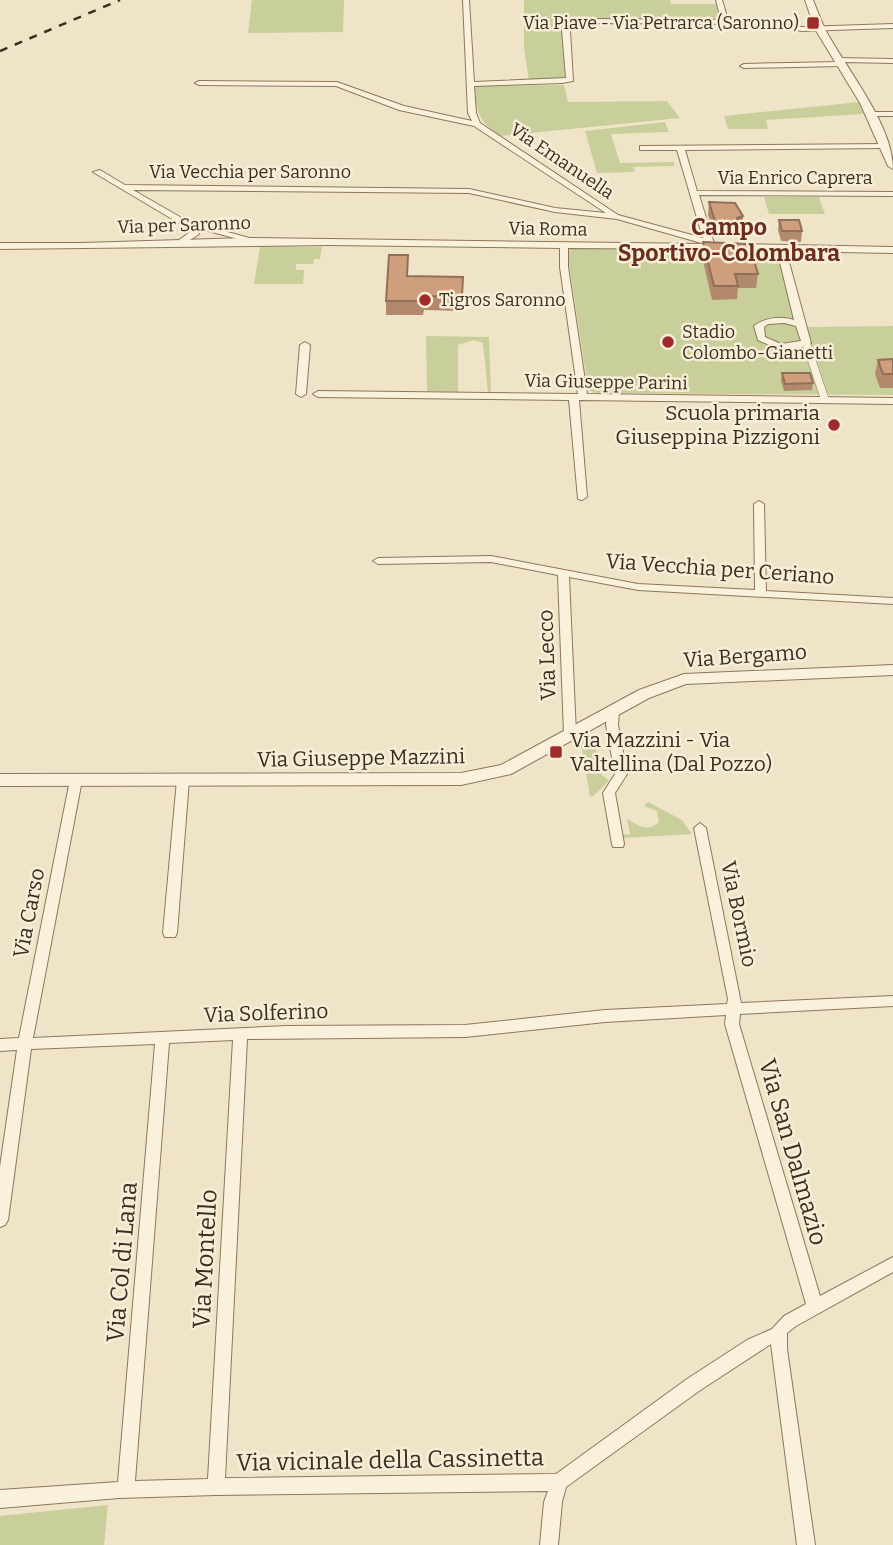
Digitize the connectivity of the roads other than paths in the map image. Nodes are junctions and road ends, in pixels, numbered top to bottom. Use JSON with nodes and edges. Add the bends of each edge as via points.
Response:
{"nodes":[{"id":1,"x":466,"y":0,"type":"edge"},
{"id":2,"x":719,"y":0,"type":"edge"},
{"id":3,"x":809,"y":0,"type":"edge"},
{"id":4,"x":725,"y":22,"type":"junction"},
{"id":5,"x":893,"y":26,"type":"edge"},
{"id":6,"x":820,"y":29,"type":"junction"},
{"id":7,"x":893,"y":61,"type":"edge"},
{"id":8,"x":841,"y":62,"type":"junction"},
{"id":9,"x":744,"y":66,"type":"dead end"},
{"id":10,"x":199,"y":83,"type":"dead end"},
{"id":11,"x":471,"y":84,"type":"junction"},
{"id":12,"x":870,"y":114,"type":"junction"},
{"id":13,"x":893,"y":114,"type":"edge"},
{"id":14,"x":477,"y":124,"type":"junction"},
{"id":15,"x":884,"y":146,"type":"junction"},
{"id":16,"x":643,"y":148,"type":"dead end"},
{"id":17,"x":680,"y":148,"type":"junction"},
{"id":18,"x":893,"y":166,"type":"edge"},
{"id":19,"x":97,"y":172,"type":"dead end"},
{"id":20,"x":123,"y":187,"type":"junction"},
{"id":21,"x":696,"y":193,"type":"junction"},
{"id":22,"x":893,"y":194,"type":"edge"},
{"id":23,"x":617,"y":217,"type":"junction"},
{"id":24,"x":181,"y":221,"type":"junction"},
{"id":25,"x":253,"y":240,"type":"junction"},
{"id":26,"x":178,"y":241,"type":"junction"},
{"id":27,"x":293,"y":241,"type":"junction"},
{"id":28,"x":329,"y":242,"type":"joint"},
{"id":29,"x":564,"y":245,"type":"junction"},
{"id":30,"x":0,"y":246,"type":"edge"},
{"id":31,"x":712,"y":246,"type":"junction"},
{"id":32,"x":730,"y":247,"type":"edge"},
{"id":33,"x":780,"y":248,"type":"junction"},
{"id":34,"x":893,"y":250,"type":"edge"},
{"id":35,"x":800,"y":324,"type":"junction"},
{"id":36,"x":806,"y":343,"type":"junction"},
{"id":37,"x":305,"y":345,"type":"dead end"},
{"id":38,"x":301,"y":394,"type":"dead end"},
{"id":39,"x":318,"y":394,"type":"dead end"},
{"id":40,"x":579,"y":398,"type":"junction"},
{"id":41,"x":825,"y":400,"type":"junction"},
{"id":42,"x":893,"y":401,"type":"edge"},
{"id":43,"x":582,"y":497,"type":"dead end"},
{"id":44,"x":759,"y":504,"type":"dead end"},
{"id":45,"x":379,"y":561,"type":"dead end"},
{"id":46,"x":563,"y":573,"type":"junction"},
{"id":47,"x":761,"y":593,"type":"junction"},
{"id":48,"x":893,"y":600,"type":"edge"},
{"id":49,"x":893,"y":670,"type":"edge"},
{"id":50,"x":613,"y":710,"type":"junction"},
{"id":51,"x":570,"y":734,"type":"junction"},
{"id":52,"x":0,"y":780,"type":"edge"},
{"id":53,"x":76,"y":780,"type":"junction"},
{"id":54,"x":183,"y":780,"type":"junction"},
{"id":55,"x":700,"y":828,"type":"dead end"},
{"id":56,"x":618,"y":844,"type":"dead end"},
{"id":57,"x":170,"y":933,"type":"dead end"},
{"id":58,"x":893,"y":1001,"type":"edge"},
{"id":59,"x":733,"y":1009,"type":"junction"},
{"id":60,"x":240,"y":1034,"type":"junction"},
{"id":61,"x":162,"y":1038,"type":"junction"},
{"id":62,"x":25,"y":1044,"type":"junction"},
{"id":63,"x":0,"y":1045,"type":"edge"},
{"id":64,"x":7,"y":1129,"type":"edge"},
{"id":65,"x":0,"y":1220,"type":"edge"},
{"id":66,"x":893,"y":1264,"type":"edge"},
{"id":67,"x":815,"y":1307,"type":"junction"},
{"id":68,"x":778,"y":1337,"type":"junction"},
{"id":69,"x":559,"y":1482,"type":"junction"},
{"id":70,"x":216,"y":1487,"type":"junction"},
{"id":71,"x":126,"y":1490,"type":"junction"},
{"id":72,"x":0,"y":1499,"type":"edge"},
{"id":73,"x":549,"y":1545,"type":"edge"},
{"id":74,"x":806,"y":1545,"type":"edge"}],
"edges":[{"from":1,"to":11,"type":"street"},
{"from":2,"to":4,"type":"street"},
{"from":3,"to":6,"type":"street"},
{"from":4,"to":6,"type":"street"},
{"from":4,"to":11,"type":"street","via":[[574,24],[566,30],[570,79]]},
{"from":5,"to":6,"type":"street"},
{"from":6,"to":8,"type":"street"},
{"from":7,"to":8,"type":"street"},
{"from":8,"to":9,"type":"street"},
{"from":8,"to":12,"type":"street"},
{"from":10,"to":14,"type":"street","via":[[321,82],[402,108]]},
{"from":11,"to":14,"type":"street"},
{"from":12,"to":13,"type":"street"},
{"from":12,"to":15,"type":"street"},
{"from":14,"to":23,"type":"street","name":"Via Emanuella"},
{"from":15,"to":17,"type":"street"},
{"from":15,"to":18,"type":"street"},
{"from":16,"to":17,"type":"street"},
{"from":17,"to":21,"type":"street"},
{"from":19,"to":20,"type":"street"},
{"from":20,"to":23,"type":"street","name":"Via Vecchia per Saronno","via":[[469,191],[555,210]]},
{"from":20,"to":24,"type":"street"},
{"from":21,"to":22,"type":"street","name":"Via Enrico Caprera"},
{"from":21,"to":31,"type":"street"},
{"from":23,"to":31,"type":"street"},
{"from":24,"to":25,"type":"street"},
{"from":24,"to":26,"type":"street","via":[[186,225]]},
{"from":24,"to":26,"type":"street","via":[[195,233]]},
{"from":25,"to":26,"type":"street","name":"Via per Saronno"},
{"from":25,"to":27,"type":"street","name":"Via per Saronno"},
{"from":26,"to":27,"type":"street","name":"Via per Saronno"},
{"from":26,"to":30,"type":"street","name":"Via per Saronno"},
{"from":27,"to":28,"type":"street","name":"Via per Saronno"},
{"from":28,"to":29,"type":"street","name":"Via Roma"},
{"from":29,"to":31,"type":"street","name":"Via Roma"},
{"from":29,"to":40,"type":"street"},
{"from":32,"to":33,"type":"street"},
{"from":33,"to":34,"type":"street"},
{"from":33,"to":35,"type":"street"},
{"from":35,"to":36,"type":"street"},
{"from":35,"to":36,"type":"street","via":[[773,321],[759,330],[761,338],[772,345]]},
{"from":36,"to":41,"type":"street"},
{"from":37,"to":38,"type":"street"},
{"from":39,"to":40,"type":"street","name":"Via Giuseppe Parini"},
{"from":40,"to":41,"type":"street","name":"Via Giuseppe Parini"},
{"from":40,"to":43,"type":"street"},
{"from":41,"to":42,"type":"street","name":"Via Giuseppe Parini"},
{"from":44,"to":47,"type":"street"},
{"from":45,"to":46,"type":"street","name":"Via Vecchia per Ceriano","via":[[491,559]]},
{"from":46,"to":47,"type":"street","name":"Via Vecchia per Ceriano","via":[[638,587]]},
{"from":46,"to":51,"type":"street","name":"Via Lecco"},
{"from":47,"to":48,"type":"street","name":"Via Vecchia per Ceriano"},
{"from":49,"to":50,"type":"street","name":"Via Bergamo","via":[[695,677],[656,688]]},
{"from":50,"to":51,"type":"street","name":"Via Bergamo"},
{"from":50,"to":56,"type":"street","via":[[621,774],[609,793]]},
{"from":51,"to":54,"type":"street","name":"Via Giuseppe Mazzini","via":[[505,770],[461,779]]},
{"from":52,"to":53,"type":"street","name":"Via Giuseppe Mazzini"},
{"from":53,"to":54,"type":"street","name":"Via Giuseppe Mazzini"},
{"from":53,"to":62,"type":"street","name":"Via Carso"},
{"from":54,"to":57,"type":"street"},
{"from":55,"to":59,"type":"street","name":"Via Bormio","via":[[735,999]]},
{"from":58,"to":59,"type":"street"},
{"from":59,"to":60,"type":"street","name":"Via Solferino","via":[[464,1031]]},
{"from":59,"to":67,"type":"street","name":"Via San Dalmazio","via":[[732,1024]]},
{"from":60,"to":61,"type":"street","name":"Via Solferino"},
{"from":60,"to":70,"type":"street","name":"Via Montello"},
{"from":61,"to":62,"type":"street","name":"Via Solferino"},
{"from":61,"to":71,"type":"street","name":"Via Col di Lana"},
{"from":62,"to":63,"type":"street","name":"Via Solferino"},
{"from":62,"to":64,"type":"street","name":"Via Carso"},
{"from":64,"to":65,"type":"street","name":"Via Carso"},
{"from":66,"to":67,"type":"street","name":"Via vicinale della Cassinetta"},
{"from":67,"to":68,"type":"street","name":"Via vicinale della Cassinetta","via":[[784,1325]]},
{"from":68,"to":69,"type":"street","name":"Via vicinale della Cassinetta","via":[[765,1339],[723,1365]]},
{"from":68,"to":74,"type":"street"},
{"from":69,"to":70,"type":"street","name":"Via vicinale della Cassinetta"},
{"from":69,"to":73,"type":"street"},
{"from":70,"to":71,"type":"street","name":"Via vicinale della Cassinetta"},
{"from":71,"to":72,"type":"street","name":"Via vicinale della Cassinetta"}]}
